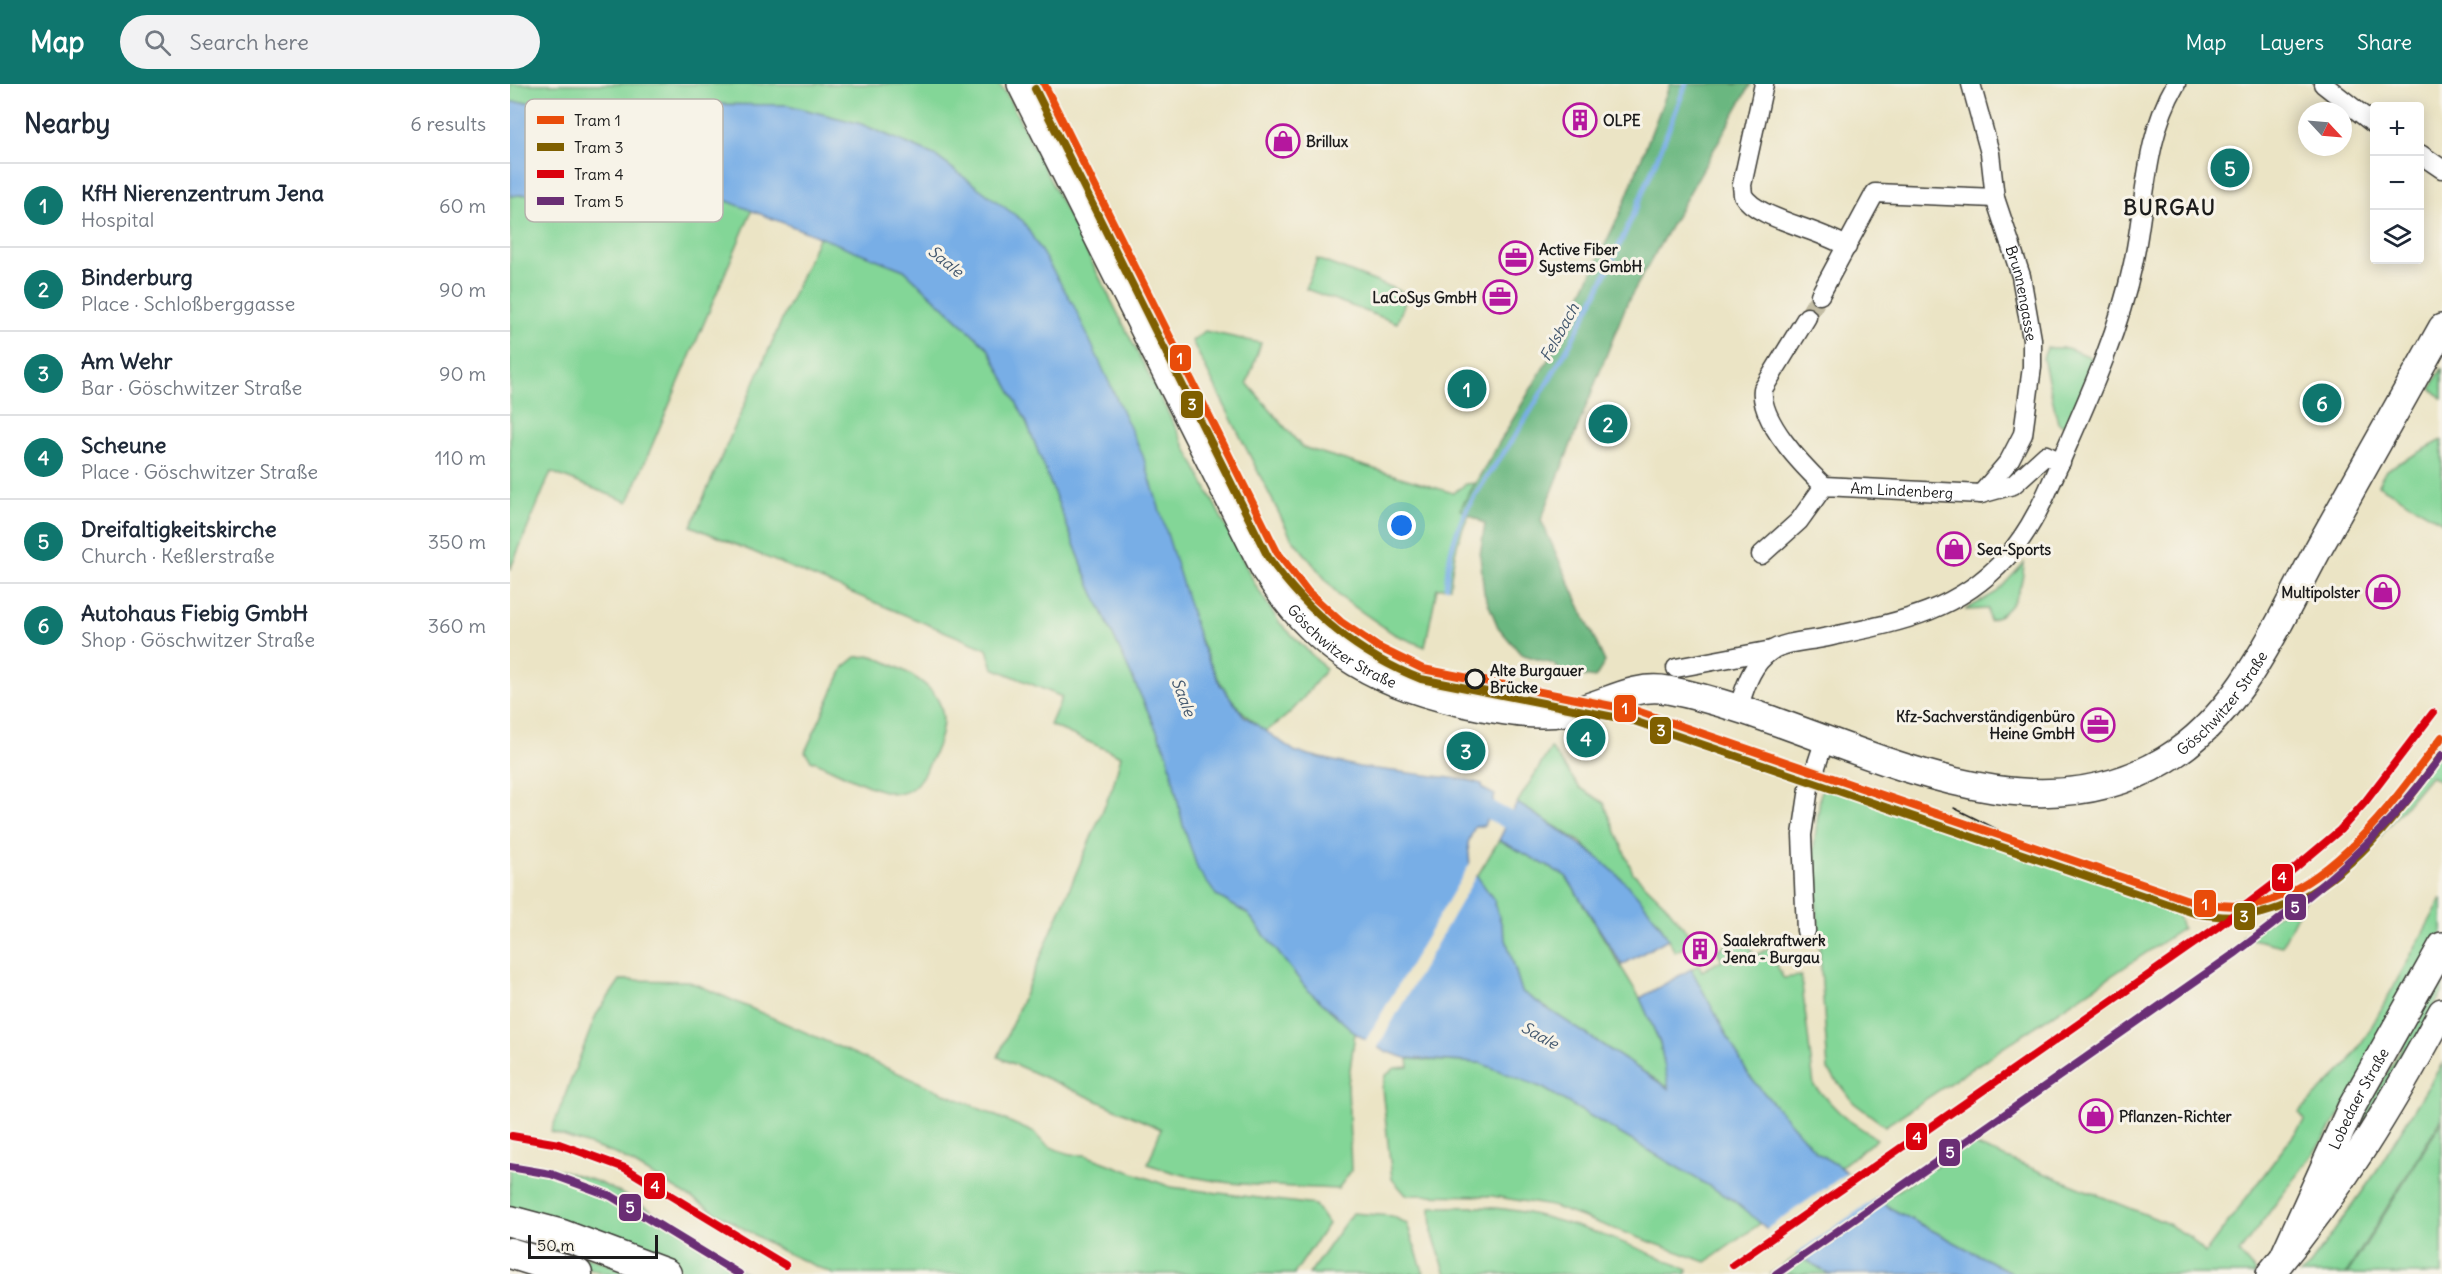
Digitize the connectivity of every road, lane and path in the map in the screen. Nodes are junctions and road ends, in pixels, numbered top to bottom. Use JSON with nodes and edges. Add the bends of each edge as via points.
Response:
{"nodes":[{"id":1,"x":1021,"y":84,"type":"edge"},
{"id":2,"x":1764,"y":84,"type":"edge"},
{"id":3,"x":1971,"y":84,"type":"edge"},
{"id":4,"x":2176,"y":84,"type":"edge"},
{"id":5,"x":2323,"y":84,"type":"edge"},
{"id":6,"x":2370,"y":121,"type":"edge"},
{"id":7,"x":2423,"y":156,"type":"edge"},
{"id":8,"x":2442,"y":169,"type":"edge"},
{"id":9,"x":1995,"y":198,"type":"junction"},
{"id":10,"x":1847,"y":247,"type":"junction"},
{"id":11,"x":1820,"y":296,"type":"tunnel mouth"},
{"id":12,"x":1807,"y":317,"type":"tunnel mouth"},
{"id":13,"x":2442,"y":328,"type":"edge"},
{"id":14,"x":2061,"y":462,"type":"junction"},
{"id":15,"x":1824,"y":486,"type":"junction"},
{"id":16,"x":1982,"y":494,"type":"junction"},
{"id":17,"x":1761,"y":555,"type":"dead end"},
{"id":18,"x":1772,"y":650,"type":"junction"},
{"id":19,"x":1676,"y":668,"type":"dead end"},
{"id":20,"x":1738,"y":709,"type":"junction"},
{"id":21,"x":1825,"y":739,"type":"junction"},
{"id":22,"x":1806,"y":931,"type":"dead end"},
{"id":23,"x":2442,"y":946,"type":"edge"},
{"id":24,"x":2442,"y":1012,"type":"edge"},
{"id":25,"x":510,"y":1221,"type":"edge"},
{"id":26,"x":510,"y":1253,"type":"edge"},
{"id":27,"x":2277,"y":1264,"type":"edge"},
{"id":28,"x":577,"y":1274,"type":"edge"},
{"id":29,"x":666,"y":1274,"type":"edge"}],
"edges":[{"from":1,"to":20,"type":"main road","name":"Göschwitzer Straße","via":[[1265,570],[1284,600],[1330,647],[1382,678],[1416,692],[1528,716],[1570,712],[1647,688]]},
{"from":2,"to":10,"type":"street","via":[[1743,195],[1758,210],[1824,234]]},
{"from":3,"to":9,"type":"street","name":"Brunnengasse","via":[[1990,153]]},
{"from":4,"to":14,"type":"street","via":[[2154,141],[2133,264],[2108,353]]},
{"from":5,"to":6,"type":"street"},
{"from":7,"to":8,"type":"street"},
{"from":9,"to":10,"type":"street","via":[[1875,193]]},
{"from":9,"to":16,"type":"street","name":"Brunnengasse","via":[[2021,276],[2032,327],[2033,354],[2023,434],[2009,461]]},
{"from":10,"to":11,"type":"street"},
{"from":12,"to":15,"type":"street","via":[[1763,389],[1762,400],[1778,431]]},
{"from":13,"to":21,"type":"main road","name":"Göschwitzer Straße","via":[[2248,675],[2216,716],[2183,748],[2135,776],[2105,787],[2049,793],[2002,790],[1923,773]]},
{"from":14,"to":16,"type":"street","name":"Am Lindenberg","via":[[2046,455],[2013,485]]},
{"from":14,"to":18,"type":"street","via":[[2038,513],[2008,556],[1980,585],[1937,609]]},
{"from":15,"to":16,"type":"street","name":"Am Lindenberg"},
{"from":15,"to":17,"type":"street","via":[[1794,527]]},
{"from":18,"to":19,"type":"street"},
{"from":18,"to":20,"type":"street","via":[[1748,678]]},
{"from":20,"to":21,"type":"main road","name":"Göschwitzer Straße"},
{"from":21,"to":22,"type":"street","via":[[1809,788],[1802,835]]},
{"from":23,"to":27,"type":"main road","name":"Lobedaer Straße","via":[[2351,1108]]},
{"from":24,"to":27,"type":"main road","name":"Lobedaer Straße","via":[[2368,1143],[2316,1218]]},
{"from":25,"to":29,"type":"main road"},
{"from":26,"to":28,"type":"main road"}]}
